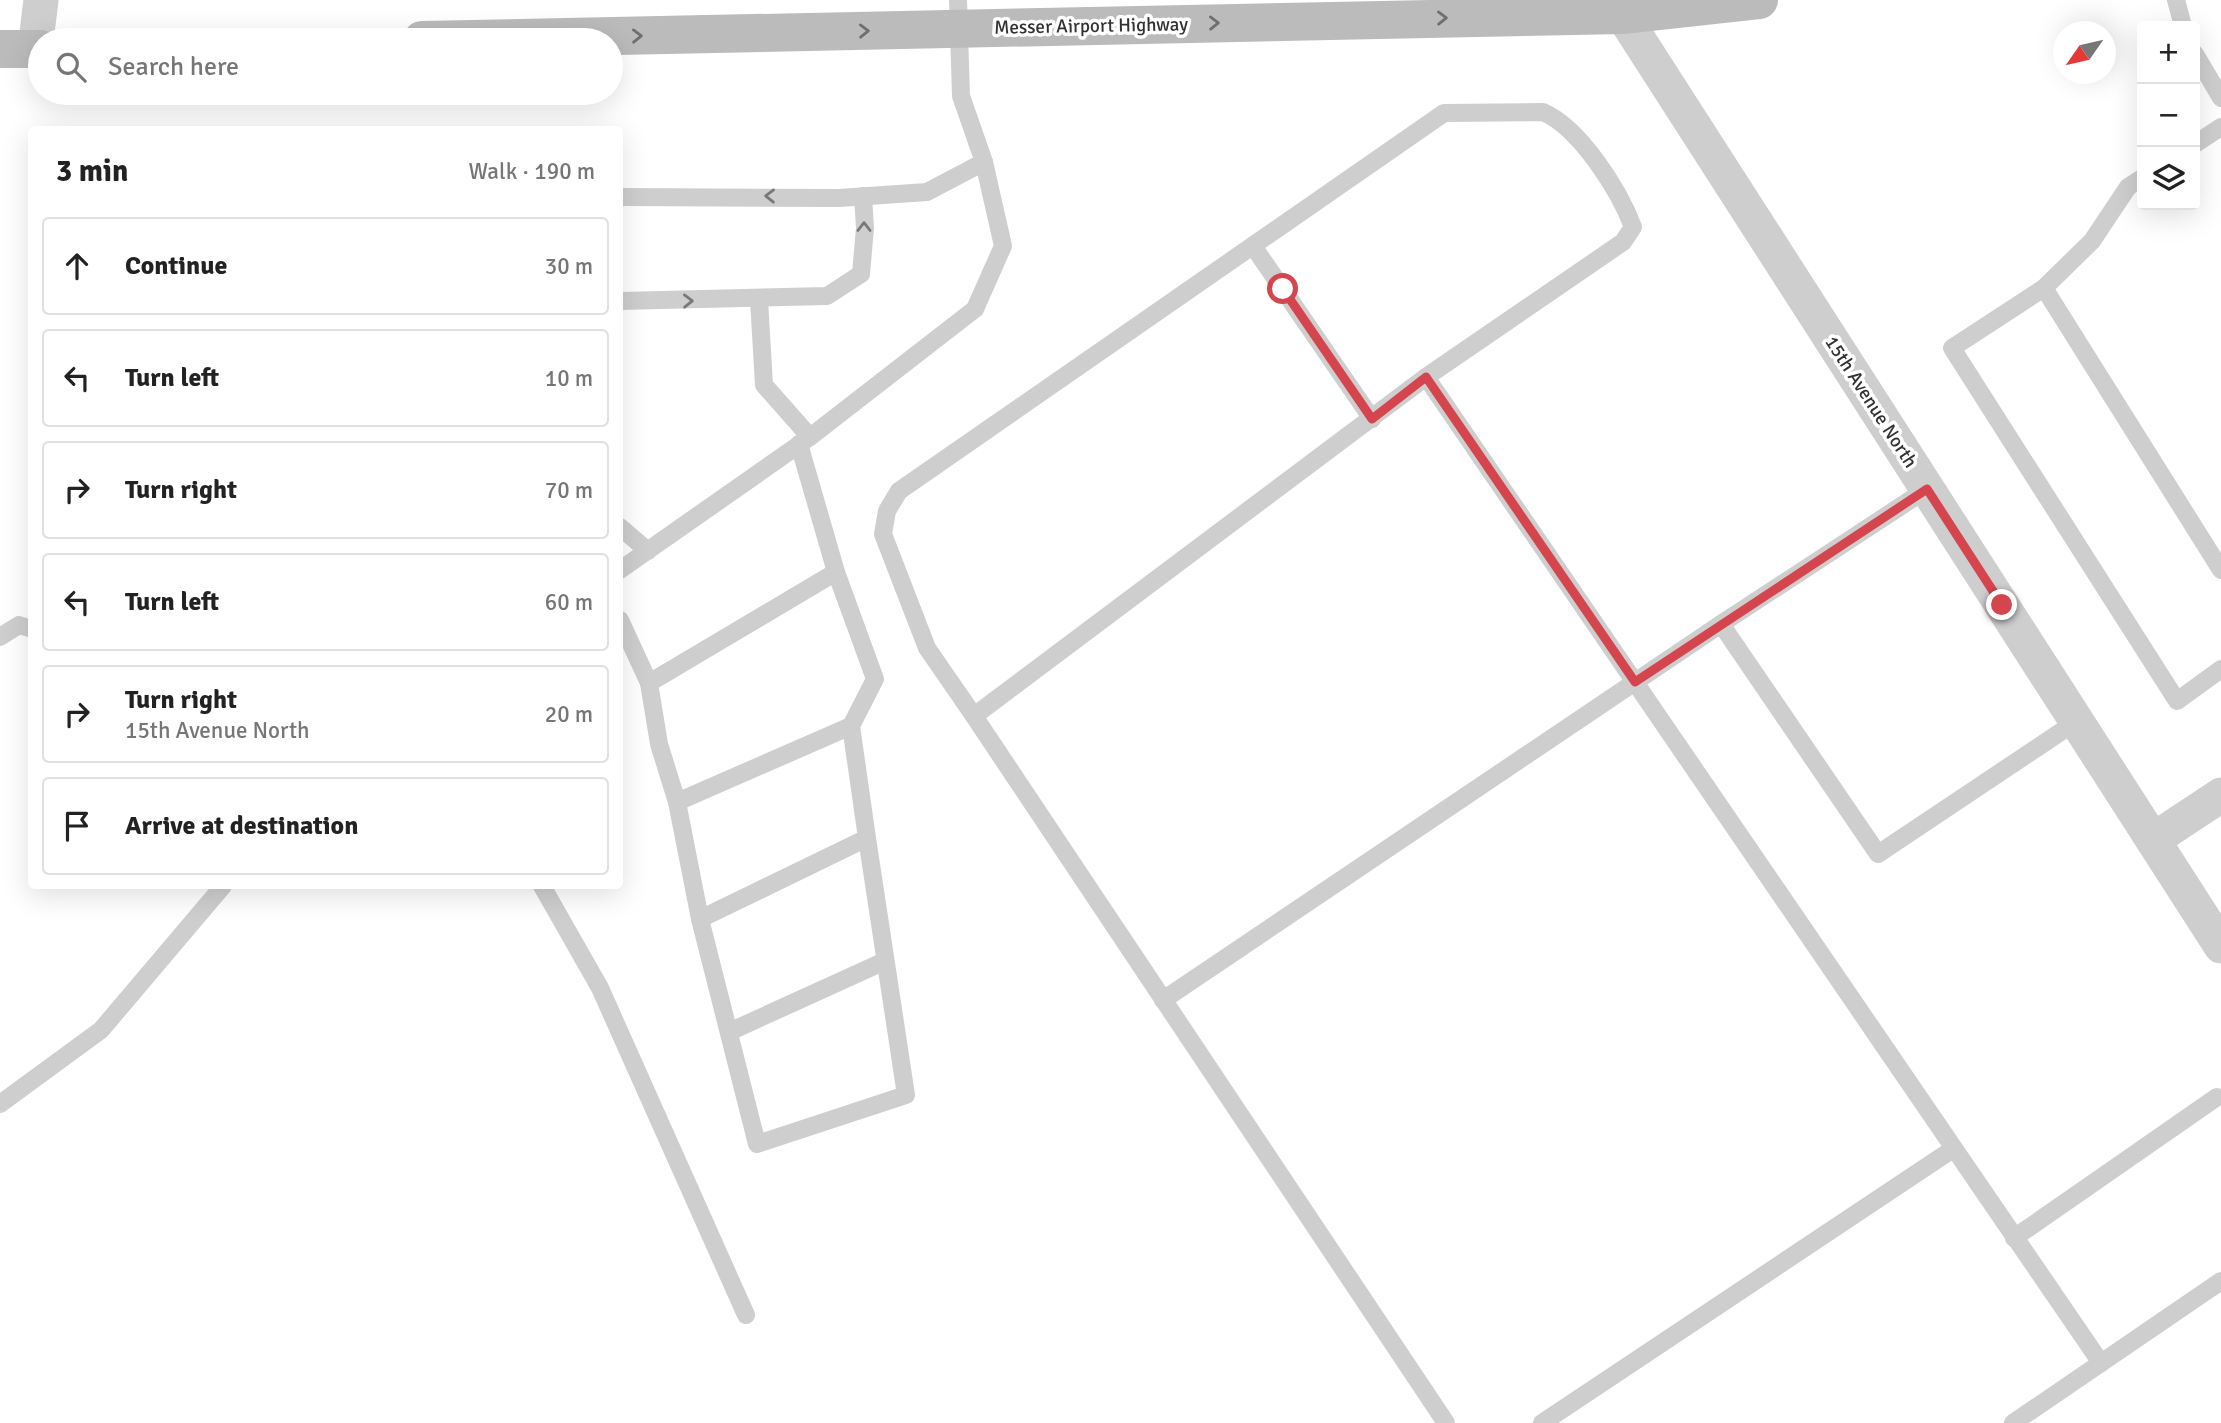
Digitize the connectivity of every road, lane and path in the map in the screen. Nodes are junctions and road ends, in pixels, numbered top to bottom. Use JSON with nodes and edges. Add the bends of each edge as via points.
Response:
{"nodes":[{"id":1,"x":41,"y":0,"type":"edge"},
{"id":2,"x":1759,"y":0,"type":"edge"},
{"id":3,"x":2176,"y":0,"type":"edge"},
{"id":4,"x":1617,"y":8,"type":"edge"},
{"id":5,"x":958,"y":14,"type":"edge"},
{"id":6,"x":2182,"y":21,"type":"edge"},
{"id":7,"x":32,"y":28,"type":"edge"},
{"id":8,"x":623,"y":30,"type":"edge"},
{"id":9,"x":2200,"y":62,"type":"edge"},
{"id":10,"x":2221,"y":98,"type":"edge"},
{"id":11,"x":2221,"y":128,"type":"edge"},
{"id":12,"x":2200,"y":141,"type":"edge"},
{"id":13,"x":984,"y":162,"type":"junction"},
{"id":14,"x":2137,"y":181,"type":"edge"},
{"id":15,"x":863,"y":196,"type":"junction"},
{"id":16,"x":623,"y":197,"type":"edge"},
{"id":17,"x":1253,"y":246,"type":"junction"},
{"id":18,"x":2044,"y":288,"type":"junction"},
{"id":19,"x":759,"y":300,"type":"junction"},
{"id":20,"x":623,"y":301,"type":"edge"},
{"id":21,"x":1426,"y":377,"type":"junction"},
{"id":22,"x":1372,"y":419,"type":"junction"},
{"id":23,"x":805,"y":441,"type":"junction"},
{"id":24,"x":1927,"y":489,"type":"junction"},
{"id":25,"x":623,"y":530,"type":"edge"},
{"id":26,"x":648,"y":551,"type":"junction"},
{"id":27,"x":623,"y":568,"type":"edge"},
{"id":28,"x":2221,"y":570,"type":"edge"},
{"id":29,"x":836,"y":572,"type":"junction"},
{"id":30,"x":1721,"y":624,"type":"junction"},
{"id":31,"x":623,"y":627,"type":"edge"},
{"id":32,"x":28,"y":628,"type":"edge"},
{"id":33,"x":0,"y":637,"type":"edge"},
{"id":34,"x":2221,"y":669,"type":"edge"},
{"id":35,"x":1635,"y":682,"type":"junction"},
{"id":36,"x":649,"y":684,"type":"junction"},
{"id":37,"x":974,"y":716,"type":"junction"},
{"id":38,"x":2077,"y":721,"type":"junction"},
{"id":39,"x":851,"y":726,"type":"junction"},
{"id":40,"x":2221,"y":794,"type":"edge"},
{"id":41,"x":677,"y":802,"type":"junction"},
{"id":42,"x":867,"y":838,"type":"junction"},
{"id":43,"x":2153,"y":840,"type":"junction"},
{"id":44,"x":220,"y":889,"type":"edge"},
{"id":45,"x":544,"y":889,"type":"edge"},
{"id":46,"x":700,"y":919,"type":"junction"},
{"id":47,"x":2221,"y":946,"type":"edge"},
{"id":48,"x":885,"y":961,"type":"junction"},
{"id":49,"x":1163,"y":1000,"type":"junction"},
{"id":50,"x":729,"y":1032,"type":"junction"},
{"id":51,"x":2217,"y":1097,"type":"dead end"},
{"id":52,"x":0,"y":1104,"type":"edge"},
{"id":53,"x":1953,"y":1149,"type":"junction"},
{"id":54,"x":2014,"y":1238,"type":"junction"},
{"id":55,"x":2221,"y":1281,"type":"edge"},
{"id":56,"x":746,"y":1315,"type":"dead end"},
{"id":57,"x":2101,"y":1363,"type":"junction"},
{"id":58,"x":1446,"y":1423,"type":"edge"},
{"id":59,"x":1542,"y":1423,"type":"edge"},
{"id":60,"x":2013,"y":1423,"type":"edge"}],
"edges":[{"from":1,"to":7,"type":"street"},
{"from":2,"to":4,"type":"main road","name":"Messer Airport Highway"},
{"from":3,"to":6,"type":"lane"},
{"from":5,"to":4,"type":"main road","name":"Messer Airport Highway","one_way":true},
{"from":4,"to":24,"type":"street","name":"15th Avenue North"},
{"from":8,"to":5,"type":"main road","name":"Messer Airport Highway","one_way":true},
{"from":5,"to":13,"type":"lane","via":[[961,96]]},
{"from":9,"to":10,"type":"lane"},
{"from":11,"to":12,"type":"lane"},
{"from":13,"to":15,"type":"lane","via":[[927,192]]},
{"from":13,"to":23,"type":"lane","via":[[1003,247],[975,309]]},
{"from":14,"to":18,"type":"lane","via":[[2128,187],[2092,241]]},
{"from":15,"to":16,"type":"lane","one_way":true},
{"from":19,"to":15,"type":"lane","one_way":true,"via":[[827,296],[861,274]]},
{"from":17,"to":21,"type":"lane","via":[[1444,113],[1543,113],[1557,118],[1572,131],[1626,207],[1633,227],[1623,242]]},
{"from":17,"to":22,"type":"lane"},
{"from":17,"to":37,"type":"lane","via":[[899,491],[887,511],[883,534],[927,649]]},
{"from":18,"to":28,"type":"lane"},
{"from":18,"to":34,"type":"lane","via":[[1952,348],[2177,701]]},
{"from":20,"to":19,"type":"lane","one_way":true},
{"from":19,"to":23,"type":"lane","via":[[764,385]]},
{"from":21,"to":22,"type":"lane"},
{"from":21,"to":35,"type":"lane"},
{"from":22,"to":37,"type":"lane"},
{"from":23,"to":26,"type":"lane"},
{"from":23,"to":29,"type":"lane"},
{"from":24,"to":30,"type":"lane"},
{"from":24,"to":38,"type":"street","name":"15th Avenue North"},
{"from":25,"to":26,"type":"lane"},
{"from":26,"to":27,"type":"lane"},
{"from":29,"to":36,"type":"lane"},
{"from":29,"to":39,"type":"lane","via":[[875,679]]},
{"from":30,"to":35,"type":"lane"},
{"from":30,"to":38,"type":"lane","via":[[1878,854]]},
{"from":31,"to":36,"type":"lane"},
{"from":32,"to":33,"type":"lane","via":[[19,625]]},
{"from":35,"to":49,"type":"lane"},
{"from":35,"to":53,"type":"lane"},
{"from":36,"to":41,"type":"lane","via":[[659,744]]},
{"from":37,"to":49,"type":"lane"},
{"from":38,"to":43,"type":"street","name":"15th Avenue North"},
{"from":39,"to":41,"type":"lane"},
{"from":39,"to":42,"type":"lane"},
{"from":40,"to":43,"type":"street"},
{"from":41,"to":46,"type":"lane"},
{"from":42,"to":46,"type":"lane"},
{"from":42,"to":48,"type":"lane"},
{"from":43,"to":47,"type":"street","name":"15th Avenue North"},
{"from":44,"to":52,"type":"lane","via":[[101,1030]]},
{"from":45,"to":56,"type":"lane","via":[[600,988]]},
{"from":46,"to":50,"type":"lane"},
{"from":48,"to":50,"type":"lane"},
{"from":48,"to":50,"type":"lane","via":[[906,1095],[757,1144]]},
{"from":49,"to":58,"type":"lane"},
{"from":51,"to":54,"type":"lane"},
{"from":53,"to":54,"type":"lane"},
{"from":53,"to":59,"type":"lane"},
{"from":54,"to":57,"type":"lane"},
{"from":55,"to":57,"type":"lane"},
{"from":57,"to":60,"type":"lane"}]}
